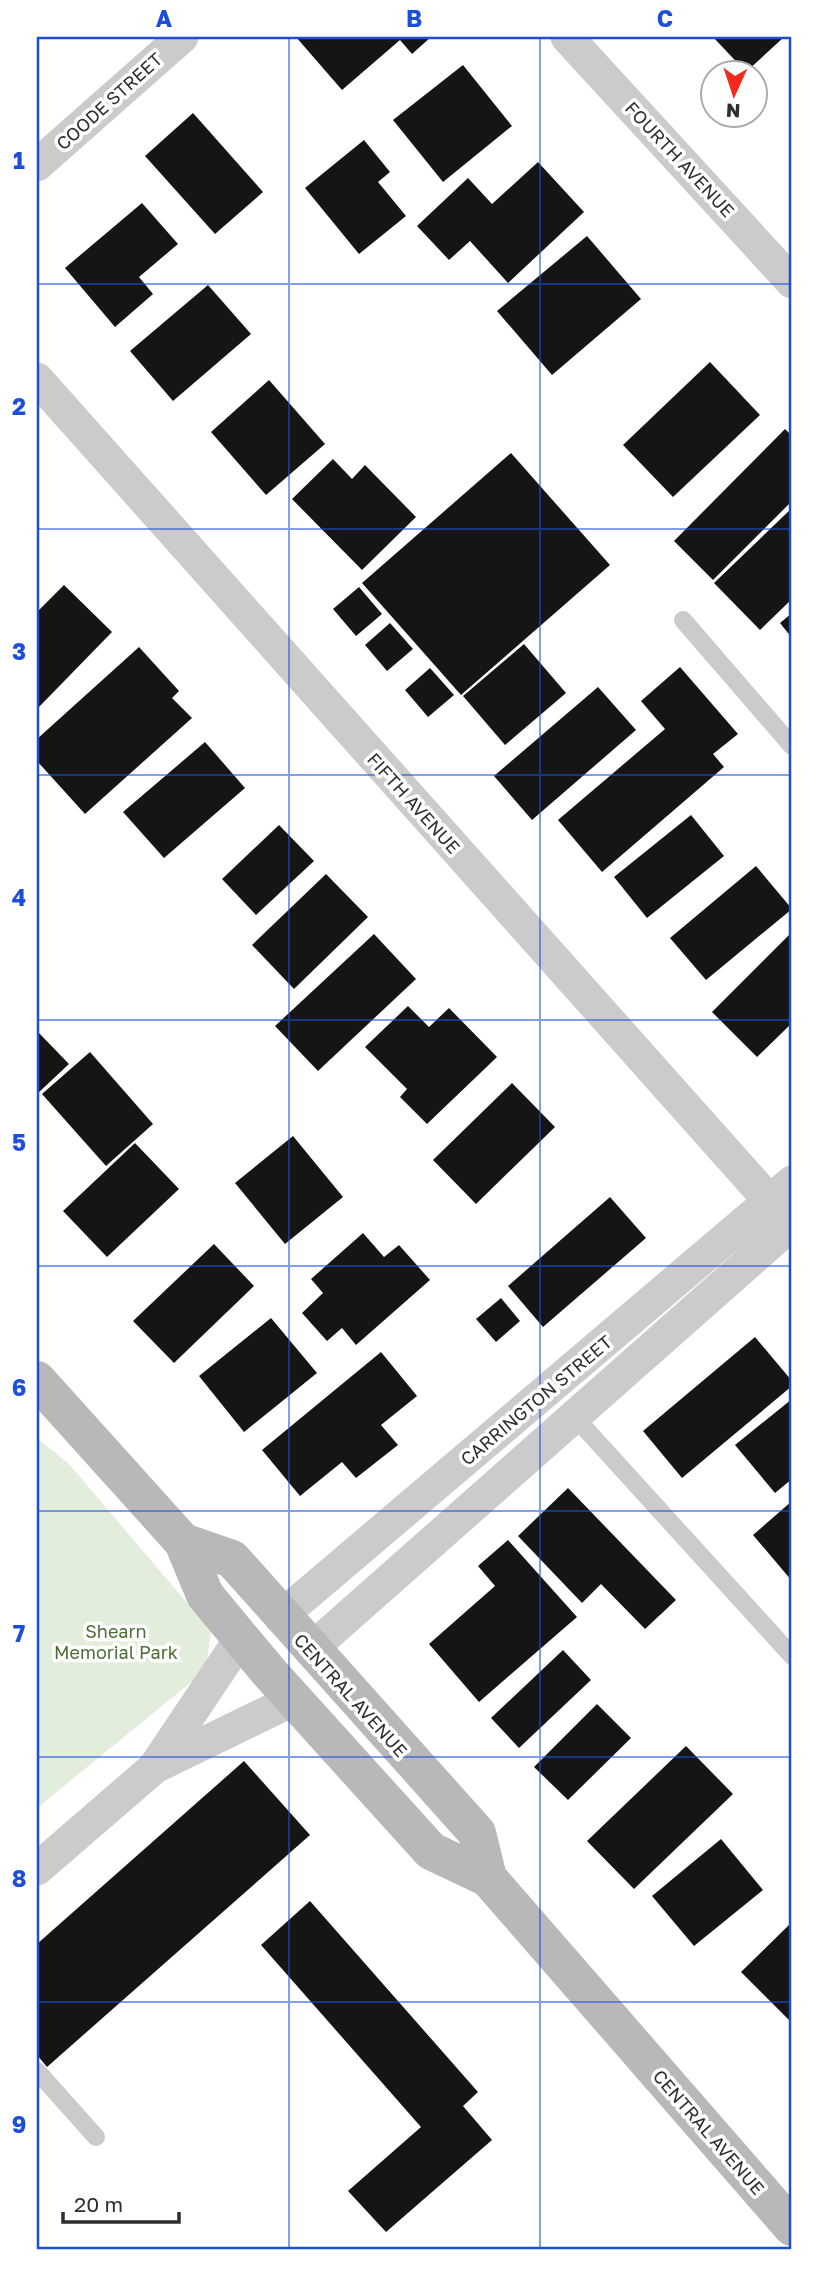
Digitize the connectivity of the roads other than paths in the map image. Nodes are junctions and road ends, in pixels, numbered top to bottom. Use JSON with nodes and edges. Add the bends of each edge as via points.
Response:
{"nodes":[{"id":1,"x":182,"y":37,"type":"edge"},
{"id":2,"x":567,"y":37,"type":"edge"},
{"id":3,"x":37,"y":166,"type":"edge"},
{"id":4,"x":792,"y":282,"type":"edge"},
{"id":5,"x":37,"y":379,"type":"edge"},
{"id":6,"x":683,"y":620,"type":"dead end"},
{"id":7,"x":792,"y":746,"type":"edge"},
{"id":8,"x":788,"y":1212,"type":"edge"},
{"id":9,"x":37,"y":1380,"type":"edge"},
{"id":10,"x":573,"y":1415,"type":"junction"},
{"id":11,"x":183,"y":1542,"type":"junction"},
{"id":12,"x":280,"y":1617,"type":"junction"},
{"id":13,"x":241,"y":1638,"type":"junction"},
{"id":14,"x":310,"y":1650,"type":"junction"},
{"id":15,"x":792,"y":1656,"type":"edge"},
{"id":16,"x":295,"y":1699,"type":"junction"},
{"id":17,"x":155,"y":1767,"type":"junction"},
{"id":18,"x":37,"y":1869,"type":"edge"},
{"id":19,"x":488,"y":1878,"type":"junction"},
{"id":20,"x":37,"y":2071,"type":"edge"},
{"id":21,"x":96,"y":2137,"type":"dead end"},
{"id":22,"x":792,"y":2227,"type":"edge"}],
"edges":[{"from":1,"to":3,"type":"street","name":"COODE STREET"},
{"from":2,"to":4,"type":"street","name":"FOURTH AVENUE"},
{"from":5,"to":8,"type":"street","name":"FIFTH AVENUE"},
{"from":6,"to":7,"type":"lane"},
{"from":8,"to":10,"type":"street","name":"CARRINGTON STREET"},
{"from":8,"to":12,"type":"street","name":"CARRINGTON STREET"},
{"from":9,"to":11,"type":"main road","name":"CENTRAL AVENUE"},
{"from":10,"to":14,"type":"street","name":"CARRINGTON STREET"},
{"from":10,"to":15,"type":"lane"},
{"from":11,"to":12,"type":"main road","name":"CENTRAL AVENUE","via":[[232,1559]]},
{"from":11,"to":13,"type":"main road","name":"CENTRAL AVENUE","via":[[205,1595]]},
{"from":12,"to":14,"type":"main road","name":"CENTRAL AVENUE"},
{"from":13,"to":16,"type":"main road","name":"CENTRAL AVENUE"},
{"from":13,"to":17,"type":"street"},
{"from":14,"to":19,"type":"main road","name":"CENTRAL AVENUE","via":[[477,1833]]},
{"from":16,"to":17,"type":"street"},
{"from":16,"to":19,"type":"main road","name":"CENTRAL AVENUE","via":[[431,1851]]},
{"from":17,"to":18,"type":"street"},
{"from":19,"to":22,"type":"main road","name":"CENTRAL AVENUE"},
{"from":20,"to":21,"type":"lane"}]}
